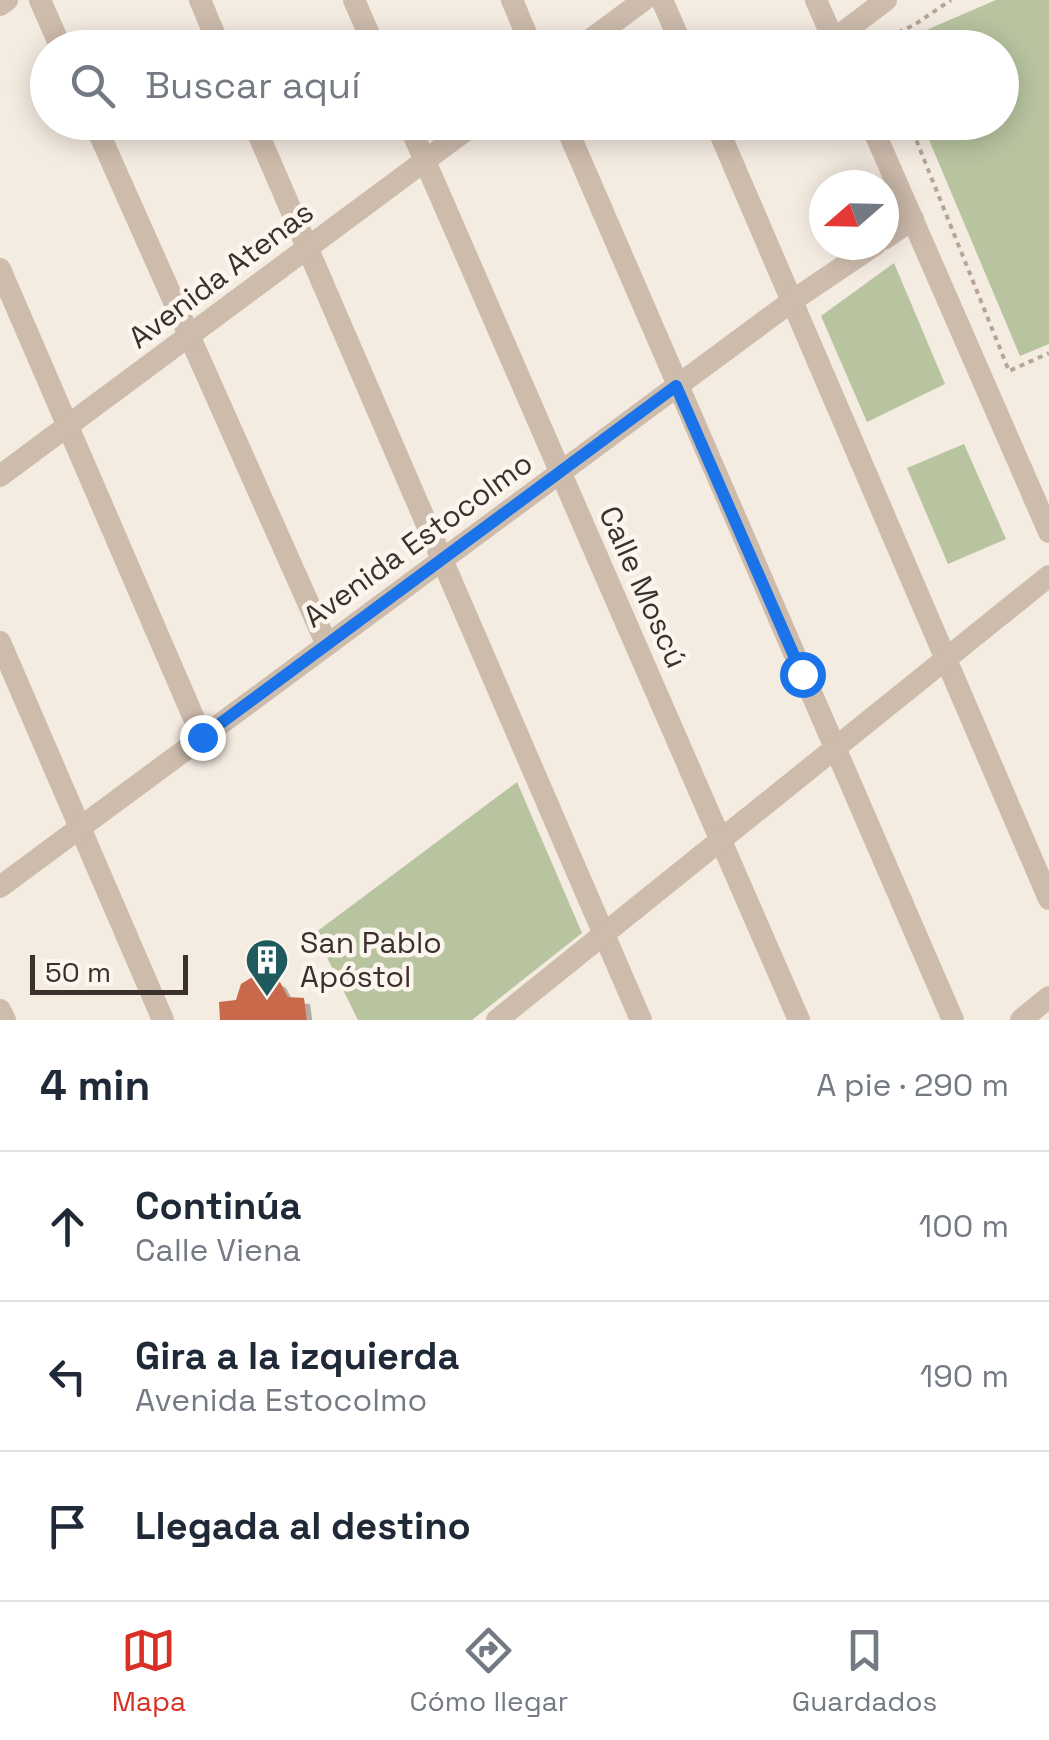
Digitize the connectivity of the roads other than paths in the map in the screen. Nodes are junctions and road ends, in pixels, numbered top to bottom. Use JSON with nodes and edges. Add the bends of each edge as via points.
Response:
{"nodes":[{"id":1,"x":7,"y":0,"type":"edge"},
{"id":2,"x":40,"y":0,"type":"edge"},
{"id":3,"x":200,"y":0,"type":"edge"},
{"id":4,"x":354,"y":0,"type":"edge"},
{"id":5,"x":512,"y":0,"type":"edge"},
{"id":6,"x":644,"y":0,"type":"edge"},
{"id":7,"x":662,"y":0,"type":"edge"},
{"id":8,"x":816,"y":0,"type":"edge"},
{"id":9,"x":886,"y":0,"type":"edge"},
{"id":10,"x":0,"y":5,"type":"edge"},
{"id":11,"x":53,"y":30,"type":"edge"},
{"id":12,"x":212,"y":30,"type":"edge"},
{"id":13,"x":367,"y":30,"type":"edge"},
{"id":14,"x":524,"y":30,"type":"edge"},
{"id":15,"x":603,"y":30,"type":"edge"},
{"id":16,"x":674,"y":30,"type":"edge"},
{"id":17,"x":829,"y":30,"type":"edge"},
{"id":18,"x":851,"y":30,"type":"edge"},
{"id":19,"x":102,"y":140,"type":"edge"},
{"id":20,"x":261,"y":140,"type":"edge"},
{"id":21,"x":416,"y":140,"type":"edge"},
{"id":22,"x":454,"y":140,"type":"edge"},
{"id":23,"x":572,"y":140,"type":"edge"},
{"id":24,"x":723,"y":140,"type":"edge"},
{"id":25,"x":878,"y":140,"type":"edge"},
{"id":26,"x":425,"y":162,"type":"junction"},
{"id":27,"x":913,"y":219,"type":"junction"},
{"id":28,"x":899,"y":229,"type":"edge"},
{"id":29,"x":307,"y":248,"type":"junction"},
{"id":30,"x":853,"y":260,"type":"edge"},
{"id":31,"x":0,"y":269,"type":"edge"},
{"id":32,"x":792,"y":301,"type":"junction"},
{"id":33,"x":190,"y":337,"type":"junction"},
{"id":34,"x":676,"y":386,"type":"junction"},
{"id":35,"x":68,"y":426,"type":"junction"},
{"id":36,"x":560,"y":472,"type":"junction"},
{"id":37,"x":0,"y":476,"type":"edge"},
{"id":38,"x":1049,"y":532,"type":"edge"},
{"id":39,"x":440,"y":561,"type":"junction"},
{"id":40,"x":1049,"y":576,"type":"edge"},
{"id":41,"x":0,"y":642,"type":"edge"},
{"id":42,"x":326,"y":645,"type":"junction"},
{"id":43,"x":945,"y":658,"type":"junction"},
{"id":44,"x":202,"y":737,"type":"junction"},
{"id":45,"x":833,"y":746,"type":"junction"},
{"id":46,"x":80,"y":827,"type":"junction"},
{"id":47,"x":719,"y":837,"type":"junction"},
{"id":48,"x":0,"y":887,"type":"edge"},
{"id":49,"x":1049,"y":899,"type":"edge"},
{"id":50,"x":604,"y":935,"type":"junction"},
{"id":51,"x":1049,"y":997,"type":"edge"},
{"id":52,"x":0,"y":1010,"type":"edge"},
{"id":53,"x":4,"y":1020,"type":"edge"},
{"id":54,"x":164,"y":1020,"type":"edge"},
{"id":55,"x":497,"y":1020,"type":"edge"},
{"id":56,"x":641,"y":1020,"type":"edge"},
{"id":57,"x":799,"y":1020,"type":"edge"},
{"id":58,"x":954,"y":1020,"type":"edge"},
{"id":59,"x":1021,"y":1020,"type":"edge"}],
"edges":[{"from":1,"to":10,"type":"street"},
{"from":2,"to":11,"type":"street"},
{"from":3,"to":12,"type":"street"},
{"from":4,"to":13,"type":"street"},
{"from":5,"to":14,"type":"street"},
{"from":6,"to":15,"type":"street"},
{"from":7,"to":16,"type":"street"},
{"from":8,"to":17,"type":"street"},
{"from":9,"to":18,"type":"street"},
{"from":19,"to":33,"type":"street"},
{"from":20,"to":29,"type":"street"},
{"from":21,"to":26,"type":"street","name":"Calle Moscú"},
{"from":22,"to":26,"type":"street","name":"Avenida Atenas"},
{"from":23,"to":34,"type":"street"},
{"from":24,"to":32,"type":"street"},
{"from":25,"to":27,"type":"street"},
{"from":26,"to":29,"type":"street","name":"Avenida Atenas"},
{"from":26,"to":36,"type":"street","name":"Calle Moscú"},
{"from":27,"to":28,"type":"street"},
{"from":27,"to":38,"type":"street"},
{"from":29,"to":33,"type":"street","name":"Avenida Atenas"},
{"from":29,"to":39,"type":"street"},
{"from":30,"to":32,"type":"street","name":"Avenida Estocolmo"},
{"from":31,"to":35,"type":"street"},
{"from":32,"to":34,"type":"street","name":"Avenida Estocolmo"},
{"from":32,"to":43,"type":"street"},
{"from":33,"to":35,"type":"street","name":"Avenida Atenas"},
{"from":33,"to":42,"type":"street"},
{"from":34,"to":36,"type":"street","name":"Avenida Estocolmo"},
{"from":34,"to":45,"type":"street"},
{"from":35,"to":37,"type":"street","name":"Avenida Atenas"},
{"from":35,"to":44,"type":"street"},
{"from":36,"to":39,"type":"street","name":"Avenida Estocolmo"},
{"from":36,"to":47,"type":"street","name":"Calle Moscú"},
{"from":39,"to":42,"type":"street","name":"Avenida Estocolmo"},
{"from":39,"to":50,"type":"street"},
{"from":40,"to":43,"type":"street"},
{"from":41,"to":46,"type":"street"},
{"from":42,"to":44,"type":"street","name":"Avenida Estocolmo"},
{"from":43,"to":45,"type":"street"},
{"from":43,"to":49,"type":"street"},
{"from":44,"to":46,"type":"street","name":"Avenida Estocolmo"},
{"from":45,"to":47,"type":"street"},
{"from":45,"to":58,"type":"street"},
{"from":46,"to":48,"type":"street","name":"Avenida Estocolmo"},
{"from":46,"to":54,"type":"street"},
{"from":47,"to":50,"type":"street"},
{"from":47,"to":57,"type":"street","name":"Calle Moscú"},
{"from":50,"to":55,"type":"street"},
{"from":50,"to":56,"type":"street"},
{"from":51,"to":59,"type":"street"},
{"from":52,"to":53,"type":"street"}]}
